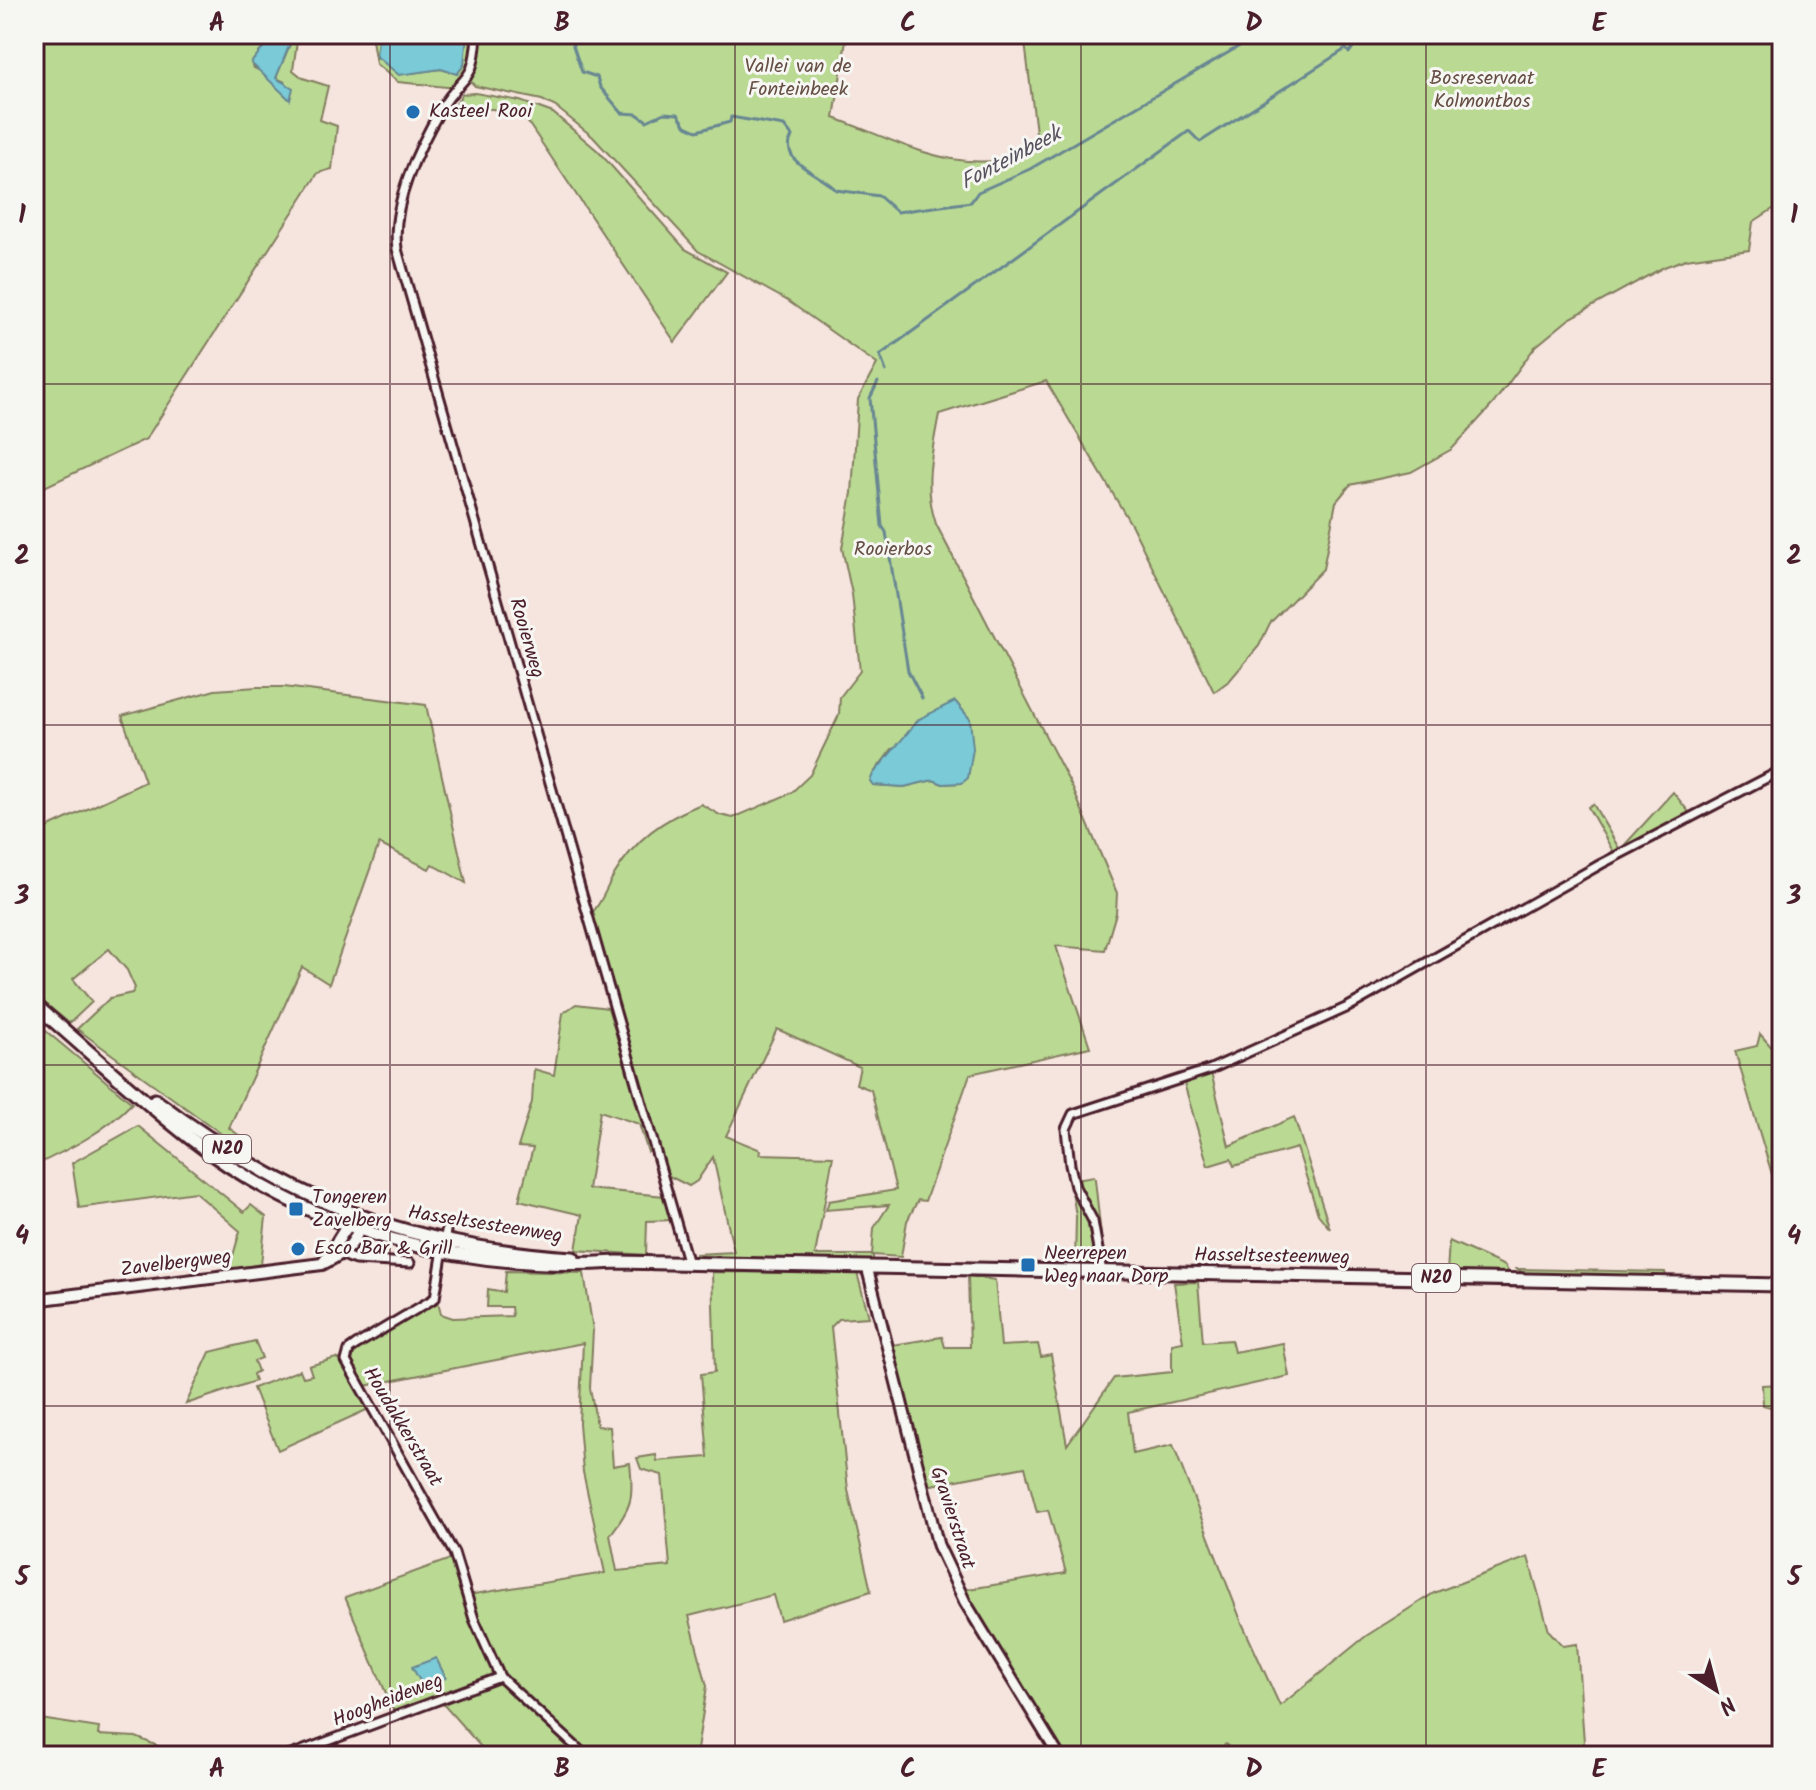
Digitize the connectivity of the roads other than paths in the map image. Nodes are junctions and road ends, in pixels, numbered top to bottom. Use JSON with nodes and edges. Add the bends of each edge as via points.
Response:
{"nodes":[{"id":1,"x":477,"y":34,"type":"edge"},
{"id":2,"x":1782,"y":770,"type":"edge"},
{"id":3,"x":34,"y":1004,"type":"edge"},
{"id":4,"x":105,"y":1064,"type":"junction"},
{"id":5,"x":359,"y":1224,"type":"junction"},
{"id":6,"x":346,"y":1225,"type":"junction"},
{"id":7,"x":444,"y":1241,"type":"junction"},
{"id":8,"x":338,"y":1253,"type":"junction"},
{"id":9,"x":410,"y":1263,"type":"dead end"},
{"id":10,"x":688,"y":1264,"type":"junction"},
{"id":11,"x":867,"y":1267,"type":"junction"},
{"id":12,"x":1102,"y":1272,"type":"junction"},
{"id":13,"x":1782,"y":1285,"type":"edge"},
{"id":14,"x":34,"y":1300,"type":"edge"},
{"id":15,"x":500,"y":1677,"type":"junction"},
{"id":16,"x":288,"y":1756,"type":"edge"},
{"id":17,"x":586,"y":1756,"type":"edge"},
{"id":18,"x":1059,"y":1756,"type":"edge"}],
"edges":[{"from":1,"to":10,"type":"street","name":"Rooierweg","via":[[469,78],[441,108],[399,206],[397,249]]},
{"from":2,"to":12,"type":"street","via":[[1601,864],[1348,1007],[1211,1069],[1073,1114],[1066,1129],[1070,1165],[1093,1221]]},
{"from":3,"to":4,"type":"main road","name":"Hasseltsesteenweg","number":"N20"},
{"from":4,"to":5,"type":"main road","name":"Hasseltsesteenweg","number":"N20","via":[[256,1168]]},
{"from":4,"to":6,"type":"main road","name":"Hasseltsesteenweg","number":"N20","via":[[192,1140],[247,1178]]},
{"from":5,"to":6,"type":"main road","name":"Hasseltsesteenweg","number":"N20"},
{"from":5,"to":7,"type":"main road","name":"Hasseltsesteenweg","number":"N20"},
{"from":5,"to":8,"type":"main road"},
{"from":6,"to":8,"type":"main road"},
{"from":7,"to":10,"type":"main road","name":"Hasseltsesteenweg","number":"N20","via":[[522,1263]]},
{"from":7,"to":15,"type":"street","name":"Houdakkerstraat","via":[[435,1298],[356,1345],[346,1361],[454,1553],[474,1619]]},
{"from":8,"to":9,"type":"street","via":[[355,1260]]},
{"from":8,"to":14,"type":"main road","name":"Zavelbergweg","via":[[322,1264]]},
{"from":10,"to":11,"type":"main road","name":"Hasseltsesteenweg","number":"N20"},
{"from":11,"to":12,"type":"main road","name":"Hasseltsesteenweg","number":"N20"},
{"from":11,"to":18,"type":"street","name":"Gravierstraat","via":[[938,1545],[965,1602]]},
{"from":12,"to":13,"type":"main road","name":"Hasseltsesteenweg","number":"N20"},
{"from":15,"to":16,"type":"street","name":"Hoogheideweg"},
{"from":15,"to":17,"type":"street"}]}
